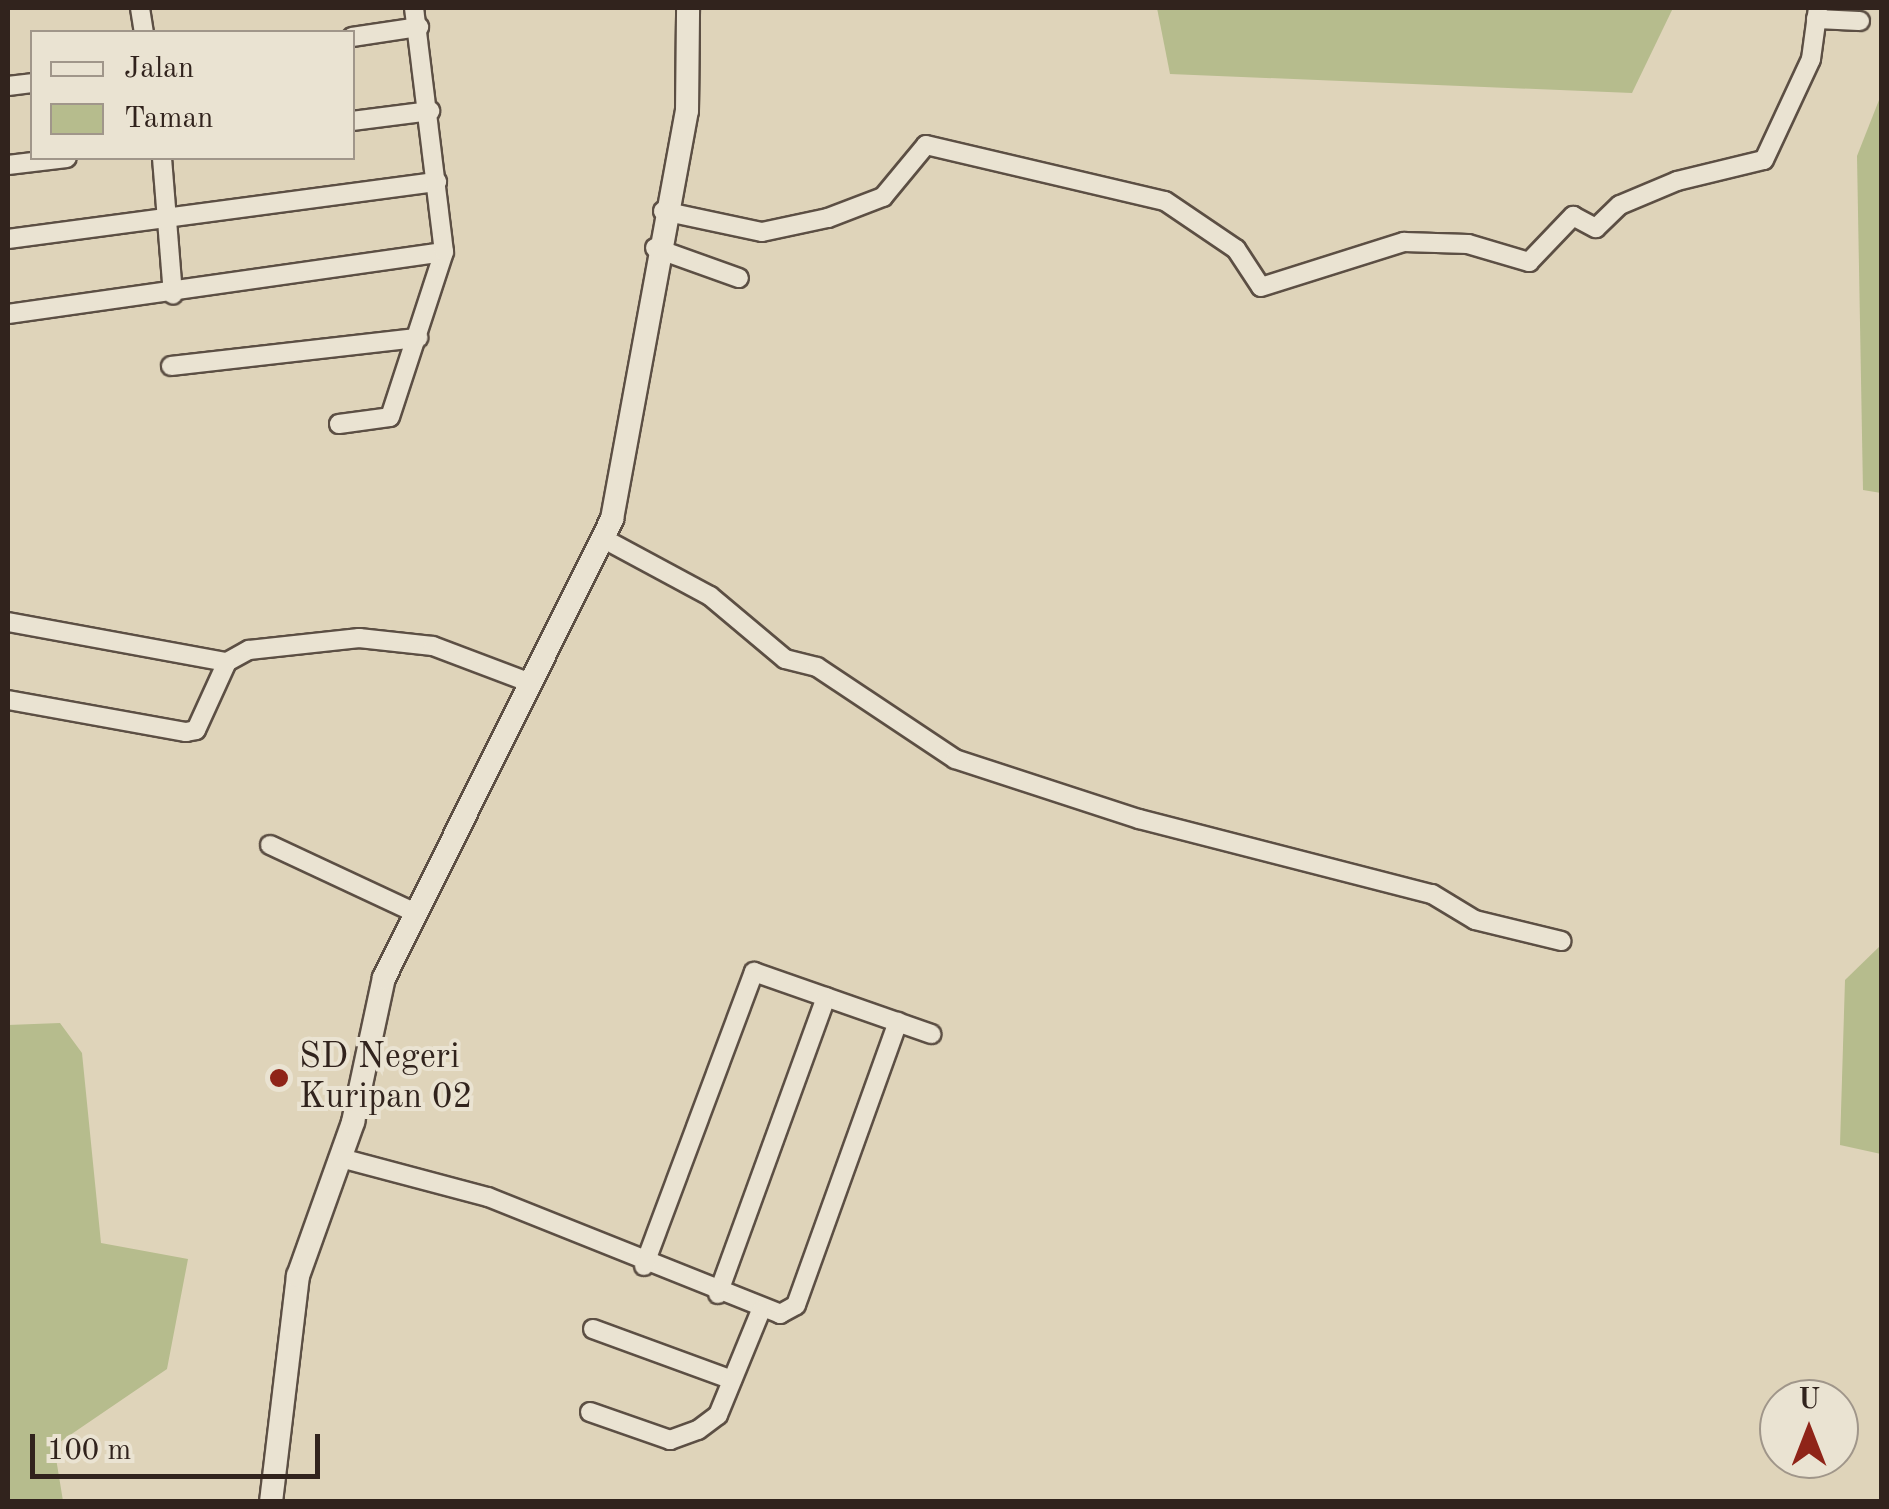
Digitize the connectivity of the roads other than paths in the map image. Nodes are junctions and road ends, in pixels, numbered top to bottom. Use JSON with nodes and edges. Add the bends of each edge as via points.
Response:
{"nodes":[{"id":1,"x":414,"y":8,"type":"edge"},
{"id":2,"x":688,"y":8,"type":"edge"},
{"id":3,"x":1817,"y":13,"type":"edge"},
{"id":4,"x":1860,"y":21,"type":"dead end"},
{"id":5,"x":419,"y":28,"type":"junction"},
{"id":6,"x":355,"y":36,"type":"edge"},
{"id":7,"x":430,"y":112,"type":"junction"},
{"id":8,"x":355,"y":121,"type":"edge"},
{"id":9,"x":50,"y":160,"type":"edge"},
{"id":10,"x":162,"y":160,"type":"edge"},
{"id":11,"x":8,"y":165,"type":"edge"},
{"id":12,"x":437,"y":182,"type":"junction"},
{"id":13,"x":663,"y":211,"type":"junction"},
{"id":14,"x":167,"y":220,"type":"junction"},
{"id":15,"x":8,"y":239,"type":"edge"},
{"id":16,"x":655,"y":248,"type":"junction"},
{"id":17,"x":444,"y":252,"type":"junction"},
{"id":18,"x":739,"y":278,"type":"dead end"},
{"id":19,"x":173,"y":295,"type":"junction"},
{"id":20,"x":8,"y":314,"type":"edge"},
{"id":21,"x":418,"y":338,"type":"junction"},
{"id":22,"x":171,"y":366,"type":"dead end"},
{"id":23,"x":339,"y":424,"type":"dead end"},
{"id":24,"x":606,"y":540,"type":"junction"},
{"id":25,"x":8,"y":622,"type":"edge"},
{"id":26,"x":227,"y":662,"type":"junction"},
{"id":27,"x":532,"y":683,"type":"junction"},
{"id":28,"x":8,"y":700,"type":"edge"},
{"id":29,"x":270,"y":845,"type":"dead end"},
{"id":30,"x":416,"y":913,"type":"junction"},
{"id":31,"x":1561,"y":941,"type":"dead end"},
{"id":32,"x":826,"y":997,"type":"junction"},
{"id":33,"x":898,"y":1022,"type":"junction"},
{"id":34,"x":931,"y":1034,"type":"dead end"},
{"id":35,"x":342,"y":1158,"type":"junction"},
{"id":36,"x":644,"y":1266,"type":"junction"},
{"id":37,"x":718,"y":1294,"type":"junction"},
{"id":38,"x":760,"y":1310,"type":"junction"},
{"id":39,"x":593,"y":1330,"type":"dead end"},
{"id":40,"x":732,"y":1380,"type":"junction"},
{"id":41,"x":590,"y":1412,"type":"dead end"},
{"id":42,"x":271,"y":1502,"type":"edge"}],
"edges":[{"from":1,"to":5,"type":"street"},
{"from":2,"to":13,"type":"street","via":[[687,111]]},
{"from":3,"to":4,"type":"street"},
{"from":3,"to":13,"type":"street","via":[[1811,59],[1764,160],[1677,181],[1620,206],[1596,228],[1573,216],[1529,262],[1468,244],[1404,242],[1261,287],[1236,249],[1164,200],[926,146],[882,197],[828,218],[762,232]]},
{"from":5,"to":6,"type":"street"},
{"from":5,"to":7,"type":"street"},
{"from":7,"to":8,"type":"street"},
{"from":7,"to":12,"type":"street"},
{"from":9,"to":11,"type":"street"},
{"from":10,"to":14,"type":"street"},
{"from":12,"to":14,"type":"street"},
{"from":12,"to":17,"type":"street"},
{"from":13,"to":16,"type":"street"},
{"from":14,"to":15,"type":"street"},
{"from":14,"to":19,"type":"street"},
{"from":16,"to":18,"type":"street"},
{"from":16,"to":24,"type":"street"},
{"from":17,"to":19,"type":"street"},
{"from":17,"to":21,"type":"street"},
{"from":19,"to":20,"type":"street"},
{"from":21,"to":22,"type":"street"},
{"from":21,"to":23,"type":"street","via":[[390,418]]},
{"from":24,"to":27,"type":"street"},
{"from":24,"to":31,"type":"street","via":[[710,596],[785,659],[817,667],[955,759],[1139,819],[1432,894],[1474,920]]},
{"from":25,"to":26,"type":"street"},
{"from":26,"to":27,"type":"street","via":[[249,650],[359,638],[433,646]]},
{"from":26,"to":28,"type":"street","via":[[196,730],[186,732]]},
{"from":27,"to":30,"type":"street"},
{"from":29,"to":30,"type":"street"},
{"from":30,"to":35,"type":"street","via":[[384,978]]},
{"from":32,"to":33,"type":"street"},
{"from":32,"to":36,"type":"street","via":[[754,972]]},
{"from":32,"to":37,"type":"street"},
{"from":33,"to":34,"type":"street"},
{"from":33,"to":38,"type":"street","via":[[796,1305]]},
{"from":35,"to":36,"type":"street","via":[[488,1196]]},
{"from":35,"to":42,"type":"street","via":[[298,1276]]},
{"from":36,"to":37,"type":"street"},
{"from":37,"to":38,"type":"street"},
{"from":38,"to":40,"type":"street"},
{"from":39,"to":40,"type":"street"},
{"from":40,"to":41,"type":"street","via":[[718,1415],[670,1440]]}]}
